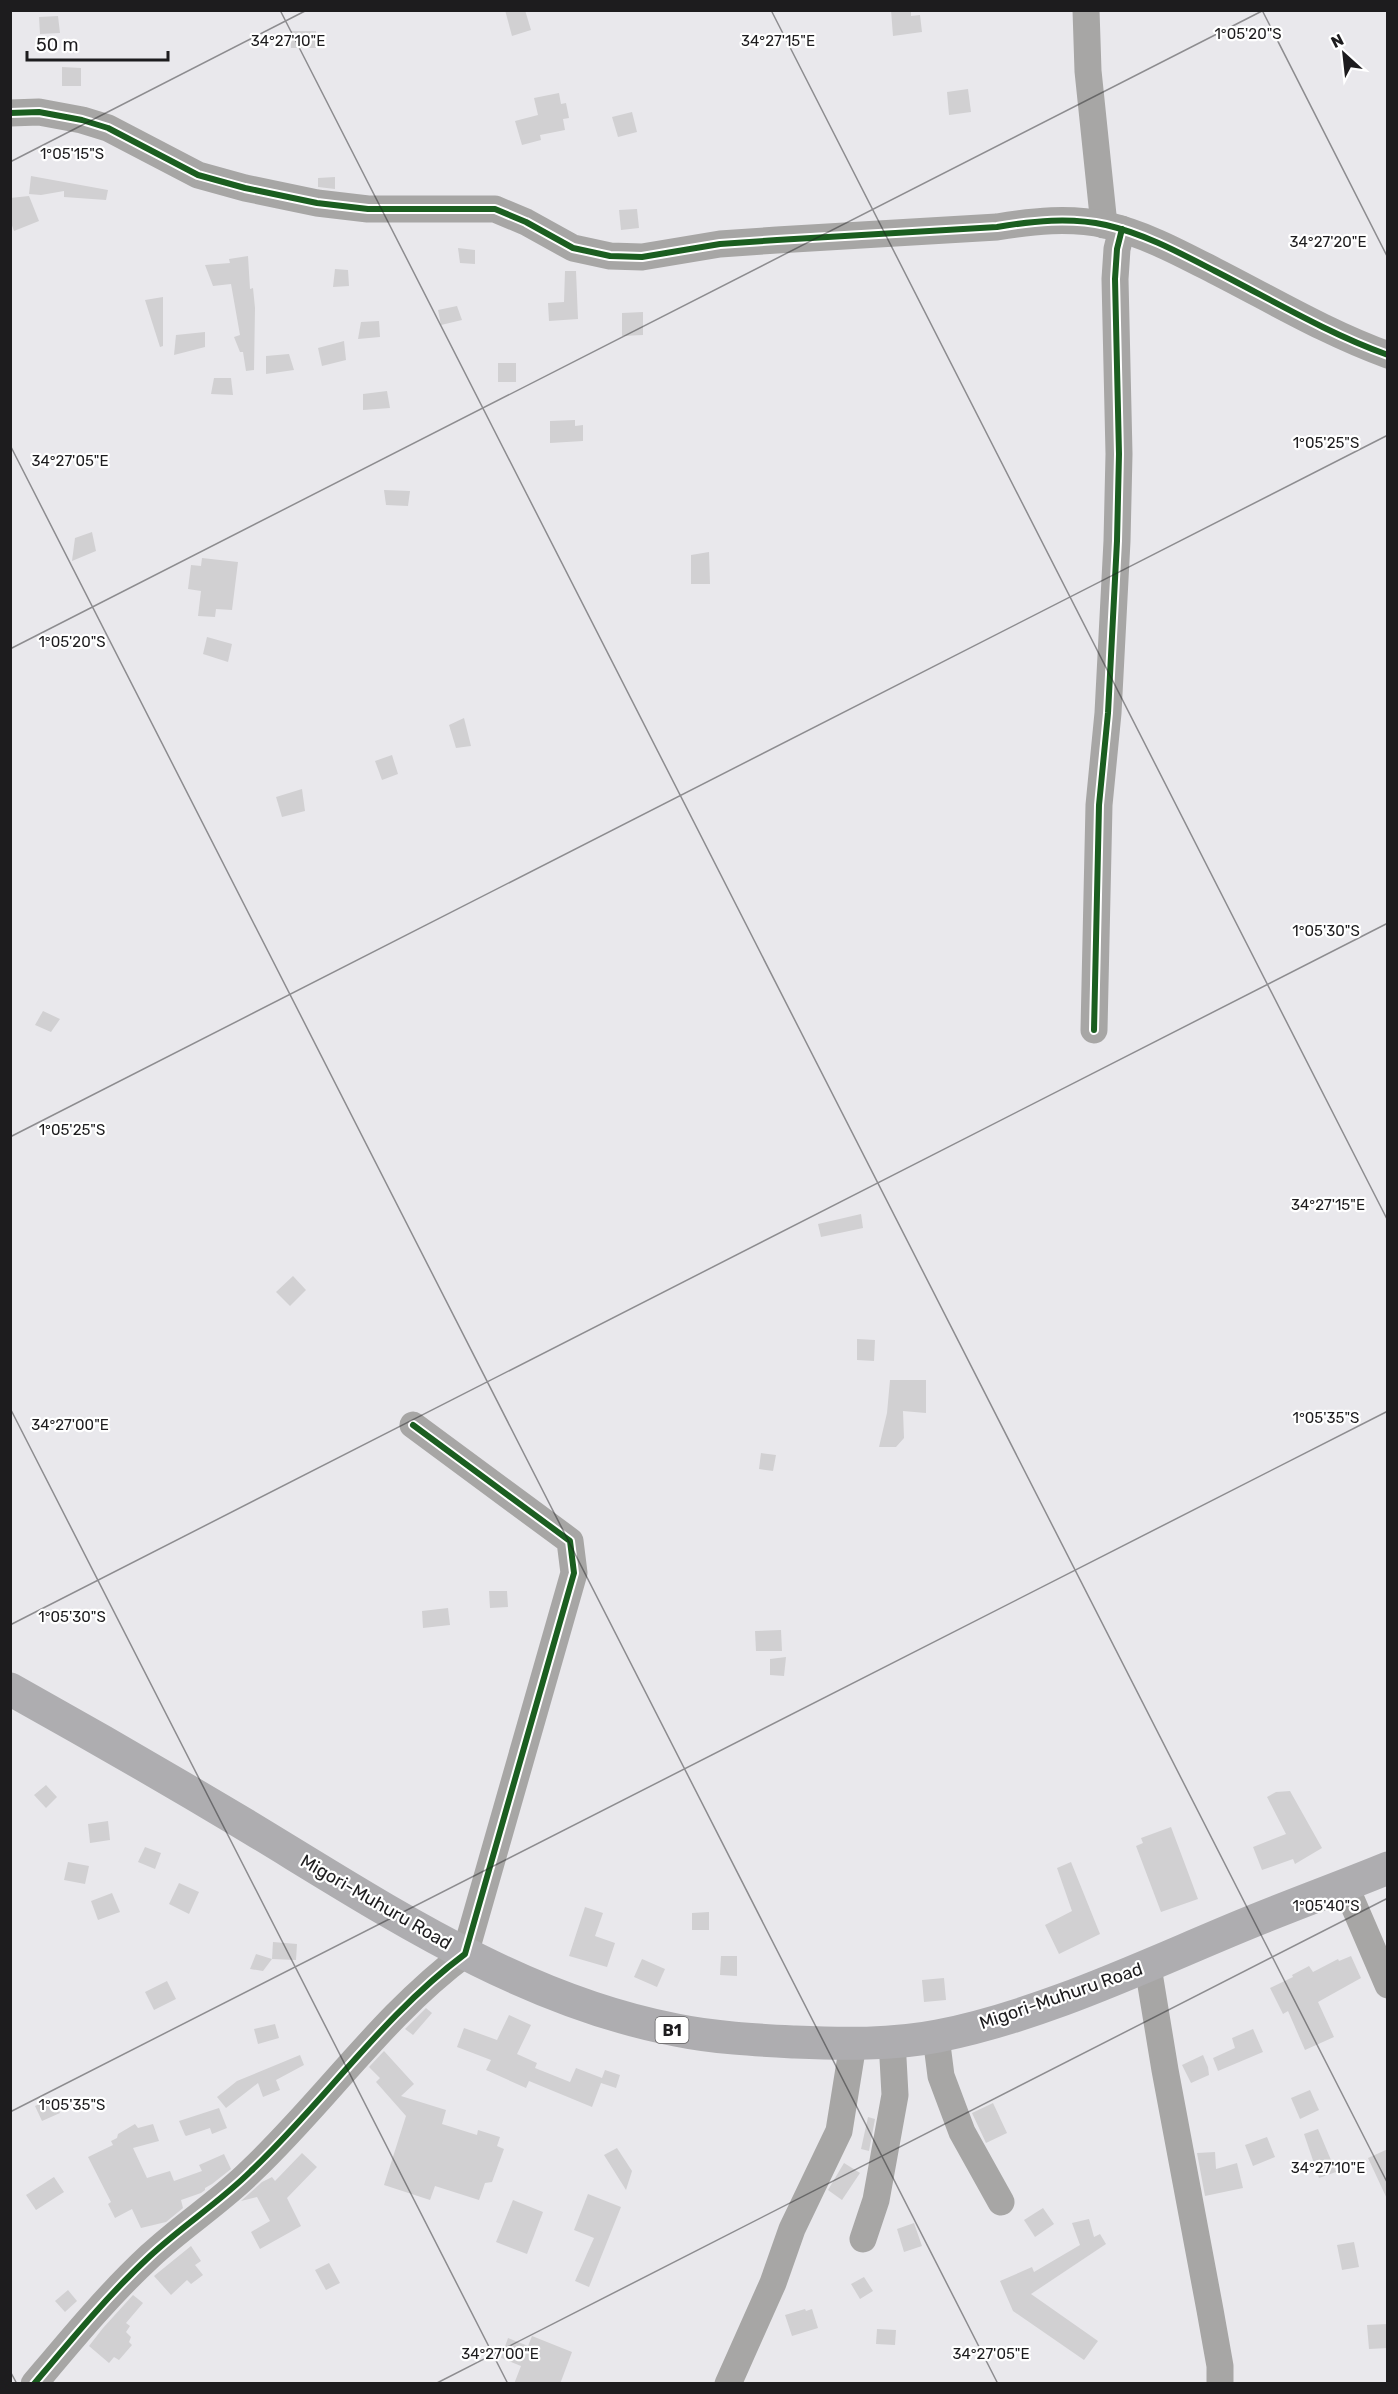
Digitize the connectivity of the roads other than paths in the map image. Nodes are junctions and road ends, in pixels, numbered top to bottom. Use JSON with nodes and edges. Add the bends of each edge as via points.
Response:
{"nodes":[{"id":1,"x":1086,"y":10,"type":"edge"},
{"id":2,"x":10,"y":113,"type":"edge"},
{"id":3,"x":1113,"y":227,"type":"junction"},
{"id":4,"x":1388,"y":355,"type":"edge"},
{"id":5,"x":1094,"y":1030,"type":"dead end"},
{"id":6,"x":413,"y":1425,"type":"dead end"},
{"id":7,"x":10,"y":1689,"type":"edge"},
{"id":8,"x":1388,"y":1868,"type":"edge"},
{"id":9,"x":1345,"y":1885,"type":"junction"},
{"id":10,"x":465,"y":1954,"type":"junction"},
{"id":11,"x":1148,"y":1967,"type":"junction"},
{"id":12,"x":1388,"y":1985,"type":"edge"},
{"id":13,"x":936,"y":2037,"type":"junction"},
{"id":14,"x":892,"y":2040,"type":"junction"},
{"id":15,"x":853,"y":2044,"type":"junction"},
{"id":16,"x":1002,"y":2202,"type":"dead end"},
{"id":17,"x":863,"y":2239,"type":"dead end"},
{"id":18,"x":34,"y":2384,"type":"edge"},
{"id":19,"x":728,"y":2384,"type":"edge"},
{"id":20,"x":1220,"y":2384,"type":"edge"}],
"edges":[{"from":1,"to":3,"type":"street","via":[[1088,71]]},
{"from":2,"to":3,"type":"street","via":[[39,112],[82,120],[108,128],[198,175],[317,203],[368,208],[495,208],[573,248],[610,256],[642,257],[720,244],[1029,222]]},
{"from":3,"to":4,"type":"street","via":[[1163,244],[1333,333]]},
{"from":3,"to":5,"type":"street","via":[[1117,249],[1117,541],[1099,805]]},
{"from":6,"to":10,"type":"street","via":[[570,1541],[574,1573]]},
{"from":7,"to":10,"type":"highway","name":"Migori-Muhuru Road","number":"B1"},
{"from":8,"to":9,"type":"highway","name":"Migori-Muhuru Road","number":"B1"},
{"from":9,"to":11,"type":"highway","name":"Migori-Muhuru Road","number":"B1"},
{"from":9,"to":12,"type":"street"},
{"from":10,"to":15,"type":"highway","name":"Migori-Muhuru Road","number":"B1","via":[[520,1981],[604,2012],[676,2031],[753,2040]]},
{"from":10,"to":18,"type":"street","via":[[396,2013],[251,2172],[151,2255]]},
{"from":11,"to":13,"type":"highway","name":"Migori-Muhuru Road","number":"B1","via":[[1027,2012]]},
{"from":11,"to":20,"type":"street","via":[[1220,2366]]},
{"from":13,"to":14,"type":"highway","name":"Migori-Muhuru Road","number":"B1"},
{"from":13,"to":16,"type":"street","via":[[941,2076],[962,2132]]},
{"from":14,"to":15,"type":"highway","name":"Migori-Muhuru Road","number":"B1"},
{"from":14,"to":17,"type":"street","via":[[895,2095],[876,2200]]},
{"from":15,"to":19,"type":"street","via":[[839,2131],[792,2229],[773,2283]]}]}
